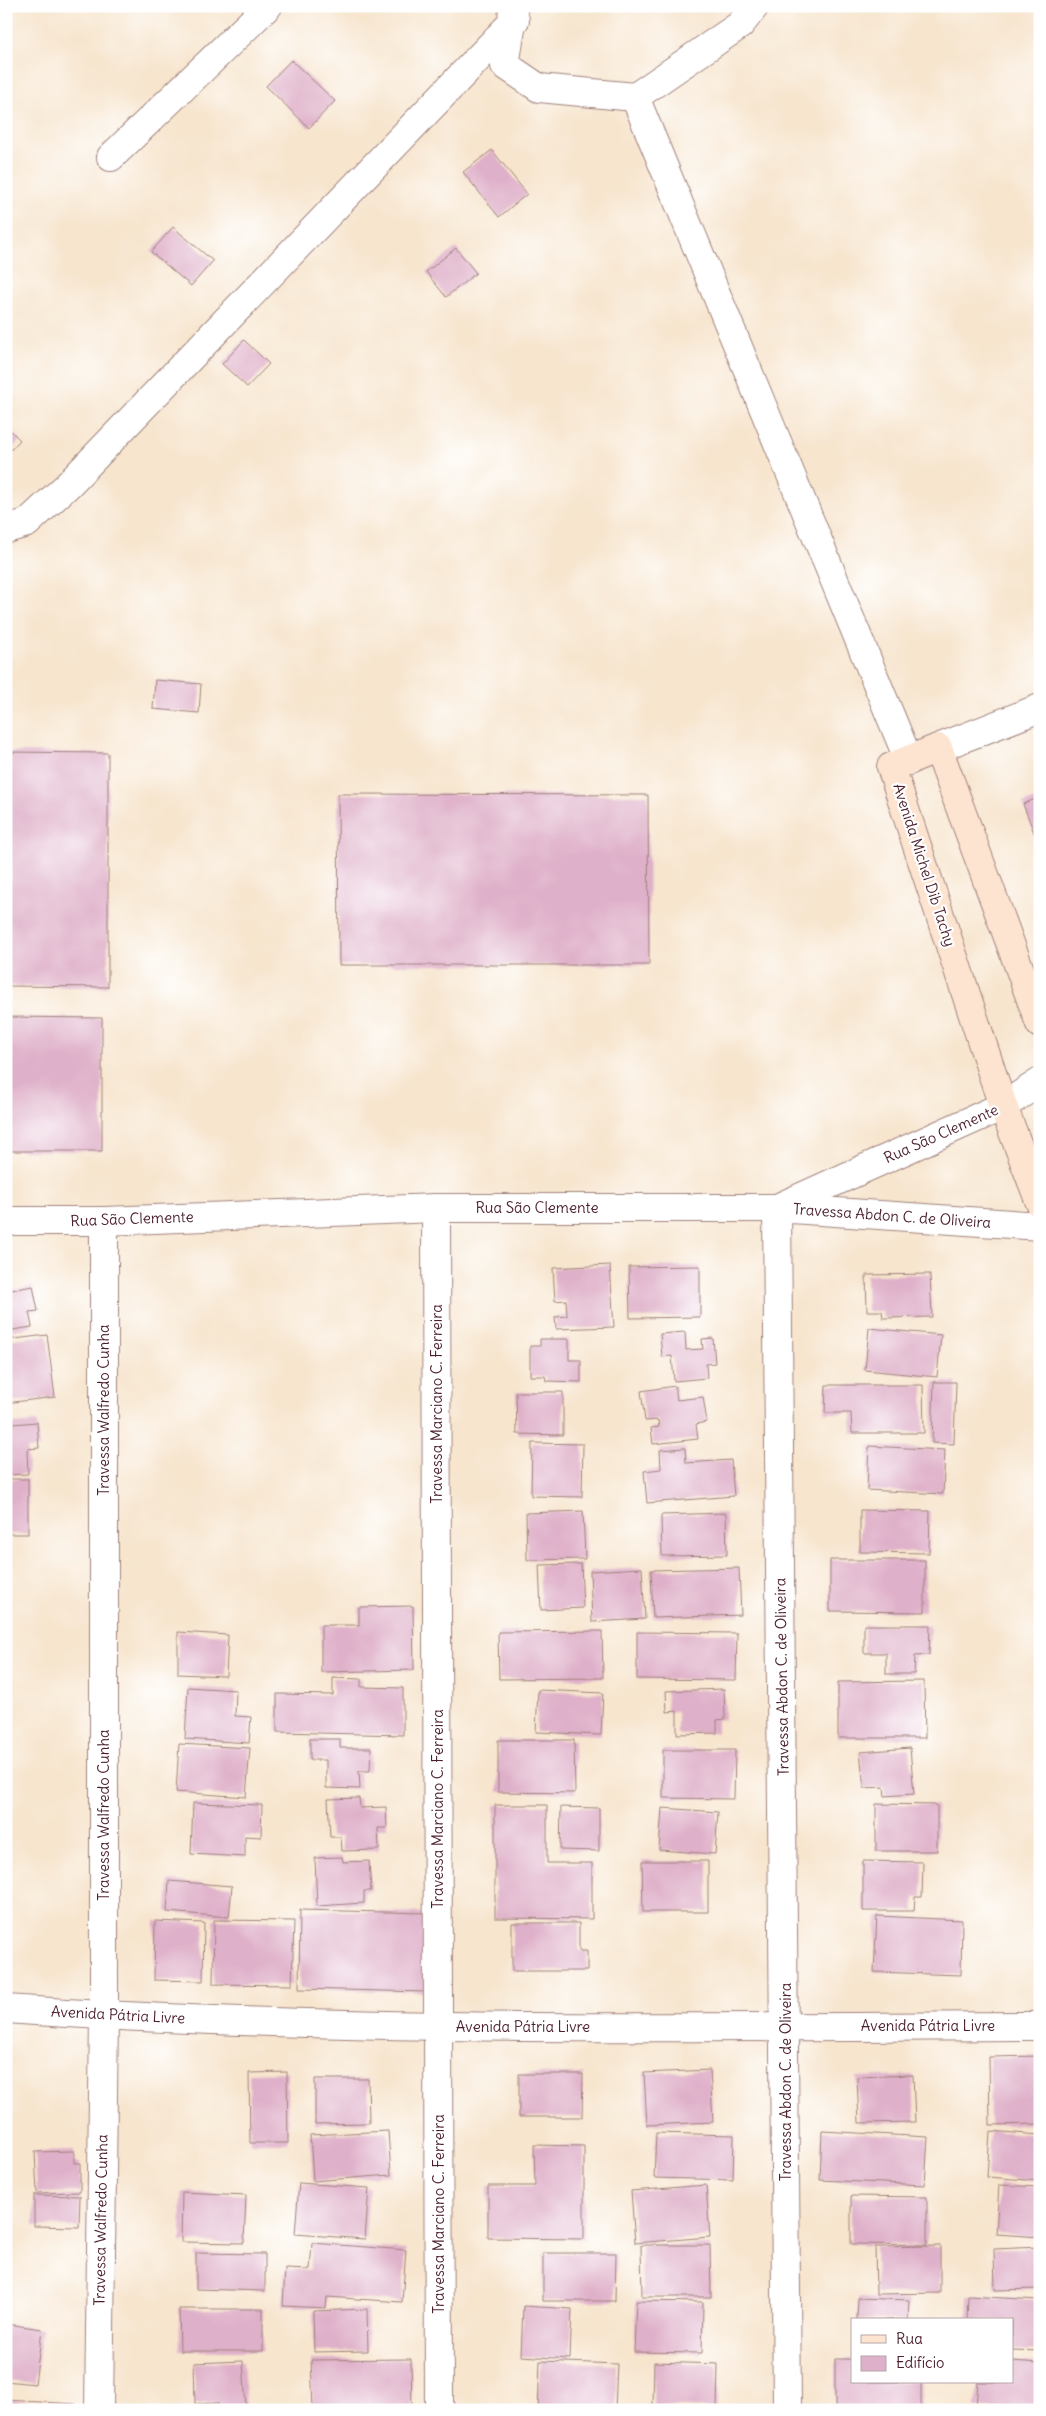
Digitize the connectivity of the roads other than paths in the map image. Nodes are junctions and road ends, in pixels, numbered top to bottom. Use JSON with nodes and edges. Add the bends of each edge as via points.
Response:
{"nodes":[{"id":1,"x":268,"y":6,"type":"edge"},
{"id":2,"x":755,"y":6,"type":"edge"},
{"id":3,"x":519,"y":12,"type":"edge"},
{"id":4,"x":635,"y":97,"type":"junction"},
{"id":5,"x":111,"y":157,"type":"dead end"},
{"id":6,"x":6,"y":529,"type":"edge"},
{"id":7,"x":1040,"y":708,"type":"edge"},
{"id":8,"x":938,"y":748,"type":"junction"},
{"id":9,"x":909,"y":761,"type":"junction"},
{"id":10,"x":1040,"y":1024,"type":"edge"},
{"id":11,"x":1040,"y":1082,"type":"edge"},
{"id":12,"x":1003,"y":1106,"type":"junction"},
{"id":13,"x":1040,"y":1203,"type":"edge"},
{"id":14,"x":436,"y":1208,"type":"junction"},
{"id":15,"x":777,"y":1208,"type":"junction"},
{"id":16,"x":6,"y":1221,"type":"edge"},
{"id":17,"x":104,"y":1221,"type":"junction"},
{"id":18,"x":1040,"y":1226,"type":"edge"},
{"id":19,"x":6,"y":2009,"type":"edge"},
{"id":20,"x":104,"y":2016,"type":"junction"},
{"id":21,"x":786,"y":2026,"type":"junction"},
{"id":22,"x":1040,"y":2026,"type":"edge"},
{"id":23,"x":439,"y":2027,"type":"junction"},
{"id":24,"x":99,"y":2410,"type":"edge"},
{"id":25,"x":439,"y":2410,"type":"edge"},
{"id":26,"x":788,"y":2410,"type":"edge"}],
"edges":[{"from":1,"to":5,"type":"street"},
{"from":2,"to":4,"type":"street","via":[[740,25]]},
{"from":3,"to":4,"type":"street","via":[[505,65],[538,88]]},
{"from":3,"to":6,"type":"street","via":[[68,485],[27,523]]},
{"from":4,"to":9,"type":"street"},
{"from":7,"to":8,"type":"street"},
{"from":8,"to":9,"type":"street","name":"Avenida Michel Dib Tachy"},
{"from":8,"to":10,"type":"street"},
{"from":9,"to":12,"type":"street","name":"Avenida Michel Dib Tachy","via":[[891,767]]},
{"from":11,"to":12,"type":"street","name":"Rua São Clemente"},
{"from":12,"to":13,"type":"street","name":"Avenida Michel Dib Tachy"},
{"from":12,"to":15,"type":"street","name":"Rua São Clemente"},
{"from":14,"to":15,"type":"street","name":"Rua São Clemente"},
{"from":14,"to":17,"type":"street","name":"Rua São Clemente"},
{"from":14,"to":23,"type":"street","name":"Travessa Marciano C. Ferreira"},
{"from":15,"to":18,"type":"street","name":"Travessa Abdon C. de Oliveira"},
{"from":15,"to":21,"type":"street","name":"Travessa Abdon C. de Oliveira"},
{"from":16,"to":17,"type":"street","name":"Rua São Clemente"},
{"from":17,"to":20,"type":"street","name":"Travessa Walfredo Cunha"},
{"from":19,"to":20,"type":"street","name":"Avenida Pátria Livre"},
{"from":20,"to":23,"type":"street","name":"Avenida Pátria Livre"},
{"from":20,"to":24,"type":"street","name":"Travessa Walfredo Cunha"},
{"from":21,"to":22,"type":"street","name":"Avenida Pátria Livre"},
{"from":21,"to":23,"type":"street","name":"Avenida Pátria Livre"},
{"from":21,"to":26,"type":"street","name":"Travessa Abdon C. de Oliveira"},
{"from":23,"to":25,"type":"street","name":"Travessa Marciano C. Ferreira"}]}
